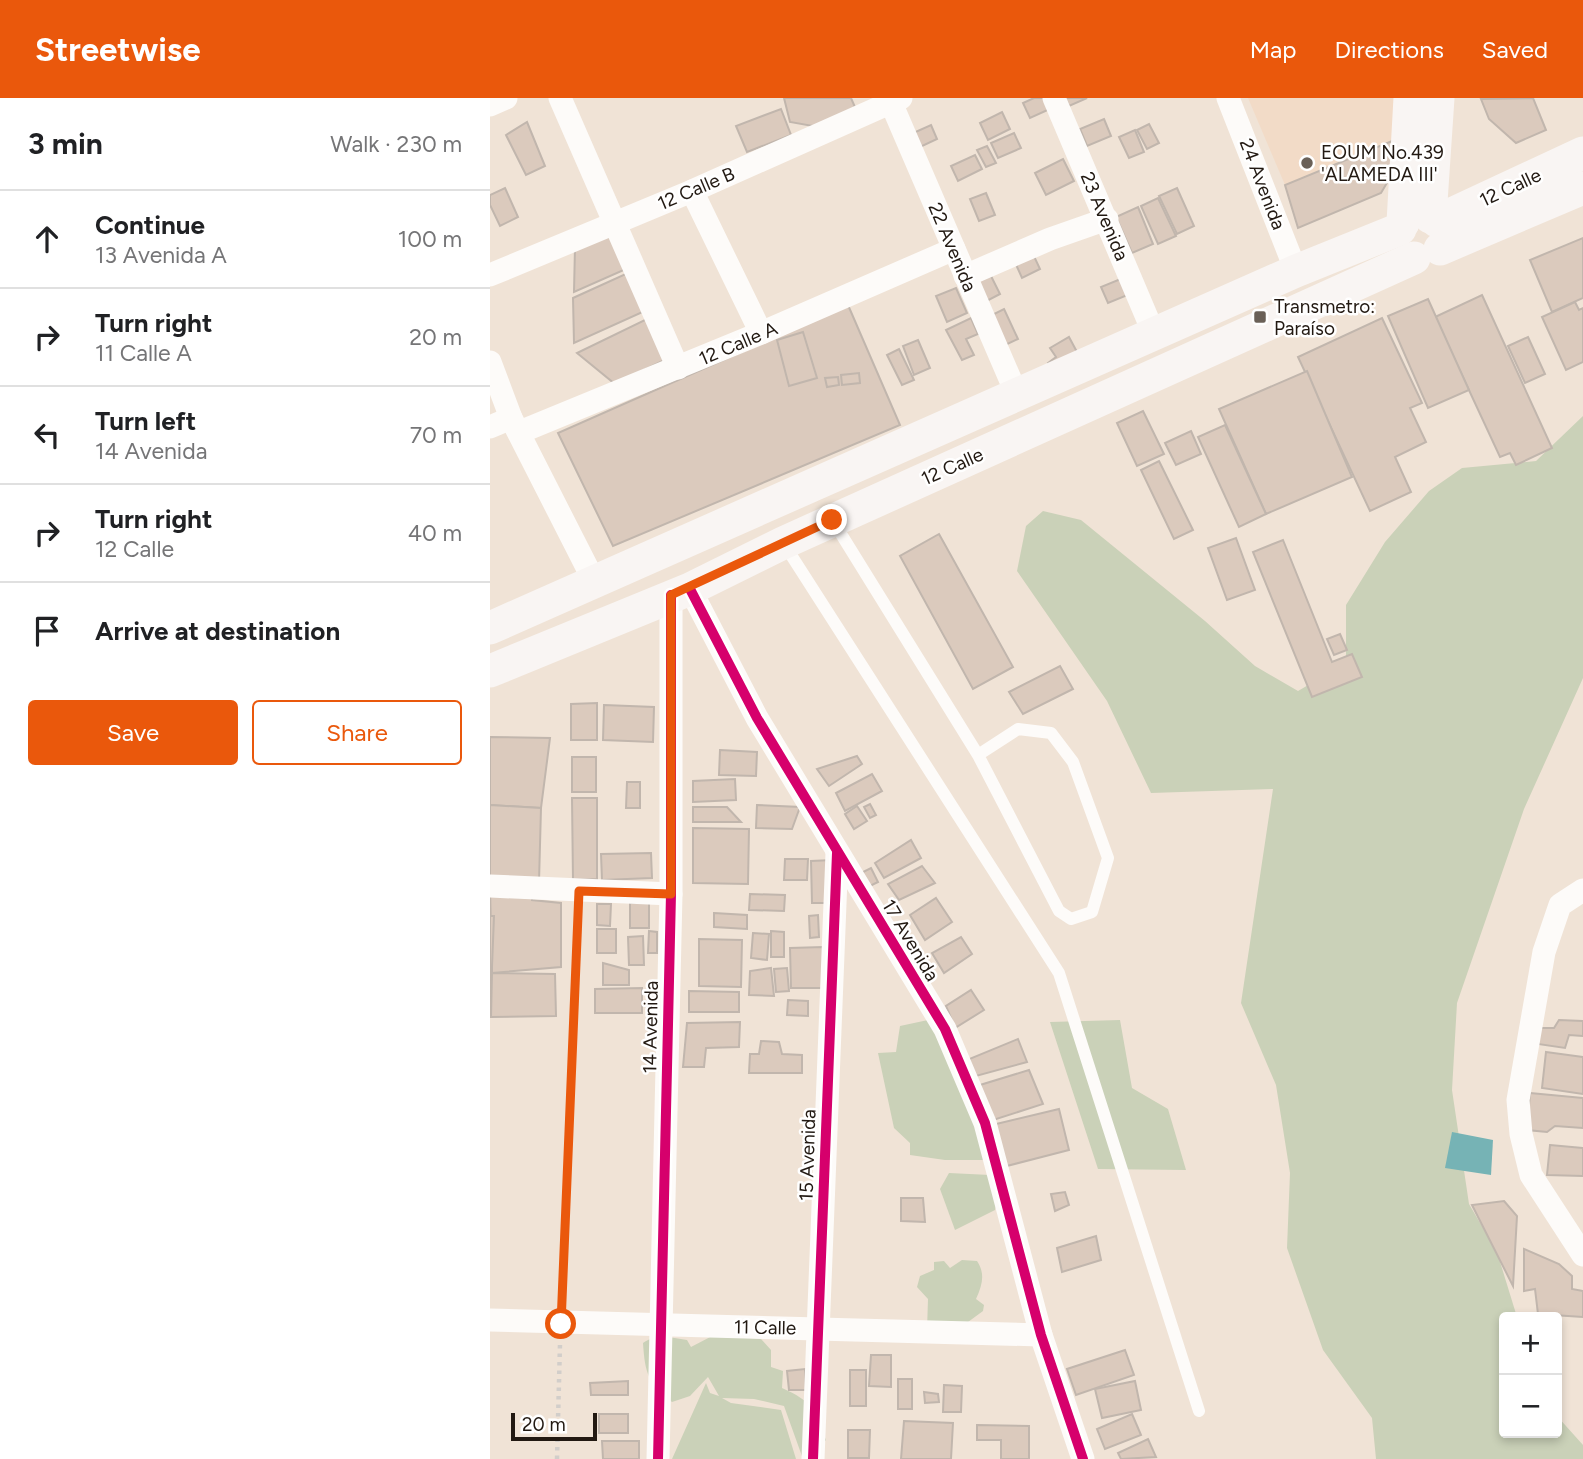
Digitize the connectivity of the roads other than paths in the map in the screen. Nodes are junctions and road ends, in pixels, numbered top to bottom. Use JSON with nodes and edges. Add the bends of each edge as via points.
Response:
{"nodes":[{"id":1,"x":506,"y":98,"type":"edge"},
{"id":2,"x":560,"y":98,"type":"edge"},
{"id":3,"x":1054,"y":98,"type":"edge"},
{"id":4,"x":1228,"y":98,"type":"edge"},
{"id":5,"x":1410,"y":98,"type":"edge"},
{"id":6,"x":1438,"y":98,"type":"edge"},
{"id":7,"x":894,"y":100,"type":"edge"},
{"id":8,"x":490,"y":105,"type":"edge"},
{"id":9,"x":1583,"y":153,"type":"edge"},
{"id":10,"x":1583,"y":188,"type":"edge"},
{"id":11,"x":692,"y":191,"type":"junction"},
{"id":12,"x":1107,"y":219,"type":"junction"},
{"id":13,"x":615,"y":222,"type":"junction"},
{"id":14,"x":1421,"y":233,"type":"junction"},
{"id":15,"x":954,"y":249,"type":"junction"},
{"id":16,"x":1296,"y":271,"type":"junction"},
{"id":17,"x":490,"y":275,"type":"edge"},
{"id":18,"x":965,"y":276,"type":"junction"},
{"id":19,"x":761,"y":333,"type":"junction"},
{"id":20,"x":1154,"y":334,"type":"junction"},
{"id":21,"x":490,"y":362,"type":"edge"},
{"id":22,"x":678,"y":368,"type":"junction"},
{"id":23,"x":1017,"y":395,"type":"junction"},
{"id":24,"x":516,"y":425,"type":"junction"},
{"id":25,"x":490,"y":427,"type":"edge"},
{"id":26,"x":832,"y":520,"type":"junction"},
{"id":27,"x":783,"y":543,"type":"junction"},
{"id":28,"x":594,"y":581,"type":"junction"},
{"id":29,"x":680,"y":592,"type":"junction"},
{"id":30,"x":490,"y":628,"type":"edge"},
{"id":31,"x":490,"y":671,"type":"edge"},
{"id":32,"x":978,"y":755,"type":"junction"},
{"id":33,"x":837,"y":853,"type":"junction"},
{"id":34,"x":490,"y":886,"type":"edge"},
{"id":35,"x":1583,"y":890,"type":"edge"},
{"id":36,"x":671,"y":894,"type":"junction"},
{"id":37,"x":1560,"y":905,"type":"junction"},
{"id":38,"x":1583,"y":908,"type":"edge"},
{"id":39,"x":1583,"y":1255,"type":"edge"},
{"id":40,"x":490,"y":1320,"type":"edge"},
{"id":41,"x":661,"y":1324,"type":"junction"},
{"id":42,"x":817,"y":1328,"type":"junction"},
{"id":43,"x":1041,"y":1335,"type":"junction"},
{"id":44,"x":1199,"y":1410,"type":"dead end"},
{"id":45,"x":658,"y":1459,"type":"edge"},
{"id":46,"x":813,"y":1459,"type":"edge"},
{"id":47,"x":1083,"y":1459,"type":"edge"}],
"edges":[{"from":1,"to":8,"type":"street"},
{"from":2,"to":13,"type":"street"},
{"from":3,"to":12,"type":"street","name":"23 Avenida"},
{"from":4,"to":16,"type":"street","name":"24 Avenida"},
{"from":5,"to":14,"type":"main road"},
{"from":6,"to":14,"type":"main road"},
{"from":7,"to":11,"type":"street","name":"12 Calle B"},
{"from":7,"to":15,"type":"street","name":"22 Avenida"},
{"from":9,"to":14,"type":"main road","name":"12 Calle"},
{"from":10,"to":14,"type":"main road","name":"12 Calle"},
{"from":11,"to":13,"type":"street","name":"12 Calle B"},
{"from":11,"to":19,"type":"street"},
{"from":12,"to":18,"type":"street"},
{"from":12,"to":20,"type":"street","name":"23 Avenida"},
{"from":13,"to":17,"type":"street","name":"12 Calle B"},
{"from":13,"to":22,"type":"street"},
{"from":14,"to":16,"type":"main road","name":"12 Calle"},
{"from":14,"to":26,"type":"main road","name":"12 Calle"},
{"from":15,"to":18,"type":"street","name":"22 Avenida"},
{"from":15,"to":19,"type":"street","name":"12 Calle A"},
{"from":16,"to":20,"type":"main road","name":"12 Calle"},
{"from":18,"to":23,"type":"street","name":"22 Avenida"},
{"from":19,"to":22,"type":"street","name":"12 Calle A"},
{"from":20,"to":23,"type":"main road","name":"12 Calle"},
{"from":21,"to":24,"type":"street"},
{"from":22,"to":24,"type":"street","name":"12 Calle A"},
{"from":23,"to":28,"type":"main road","name":"12 Calle"},
{"from":24,"to":25,"type":"street","name":"12 Calle A"},
{"from":24,"to":28,"type":"street"},
{"from":26,"to":27,"type":"main road","name":"12 Calle"},
{"from":26,"to":32,"type":"lane"},
{"from":27,"to":29,"type":"main road","name":"12 Calle"},
{"from":27,"to":44,"type":"lane","via":[[1059,973]]},
{"from":28,"to":30,"type":"main road","name":"12 Calle"},
{"from":29,"to":31,"type":"main road","name":"12 Calle"},
{"from":29,"to":33,"type":"street","name":"17 Avenida"},
{"from":29,"to":36,"type":"street","name":"14 Avenida"},
{"from":32,"to":32,"type":"lane","via":[[1059,911],[1071,919],[1092,912],[1108,858],[1073,762],[1051,733],[1018,729]]},
{"from":33,"to":42,"type":"street","name":"15 Avenida"},
{"from":33,"to":43,"type":"street","name":"17 Avenida","via":[[945,1029],[985,1123]]},
{"from":34,"to":36,"type":"street"},
{"from":35,"to":37,"type":"street"},
{"from":36,"to":41,"type":"street","name":"14 Avenida"},
{"from":37,"to":38,"type":"street"},
{"from":37,"to":39,"type":"street","via":[[1544,952],[1518,1100],[1531,1175]]},
{"from":40,"to":41,"type":"street","name":"11 Calle"},
{"from":41,"to":42,"type":"street","name":"11 Calle"},
{"from":41,"to":45,"type":"street","name":"14 Avenida"},
{"from":42,"to":43,"type":"street","name":"11 Calle"},
{"from":42,"to":46,"type":"street","name":"15 Avenida"},
{"from":43,"to":47,"type":"street","name":"17 Avenida"}]}
